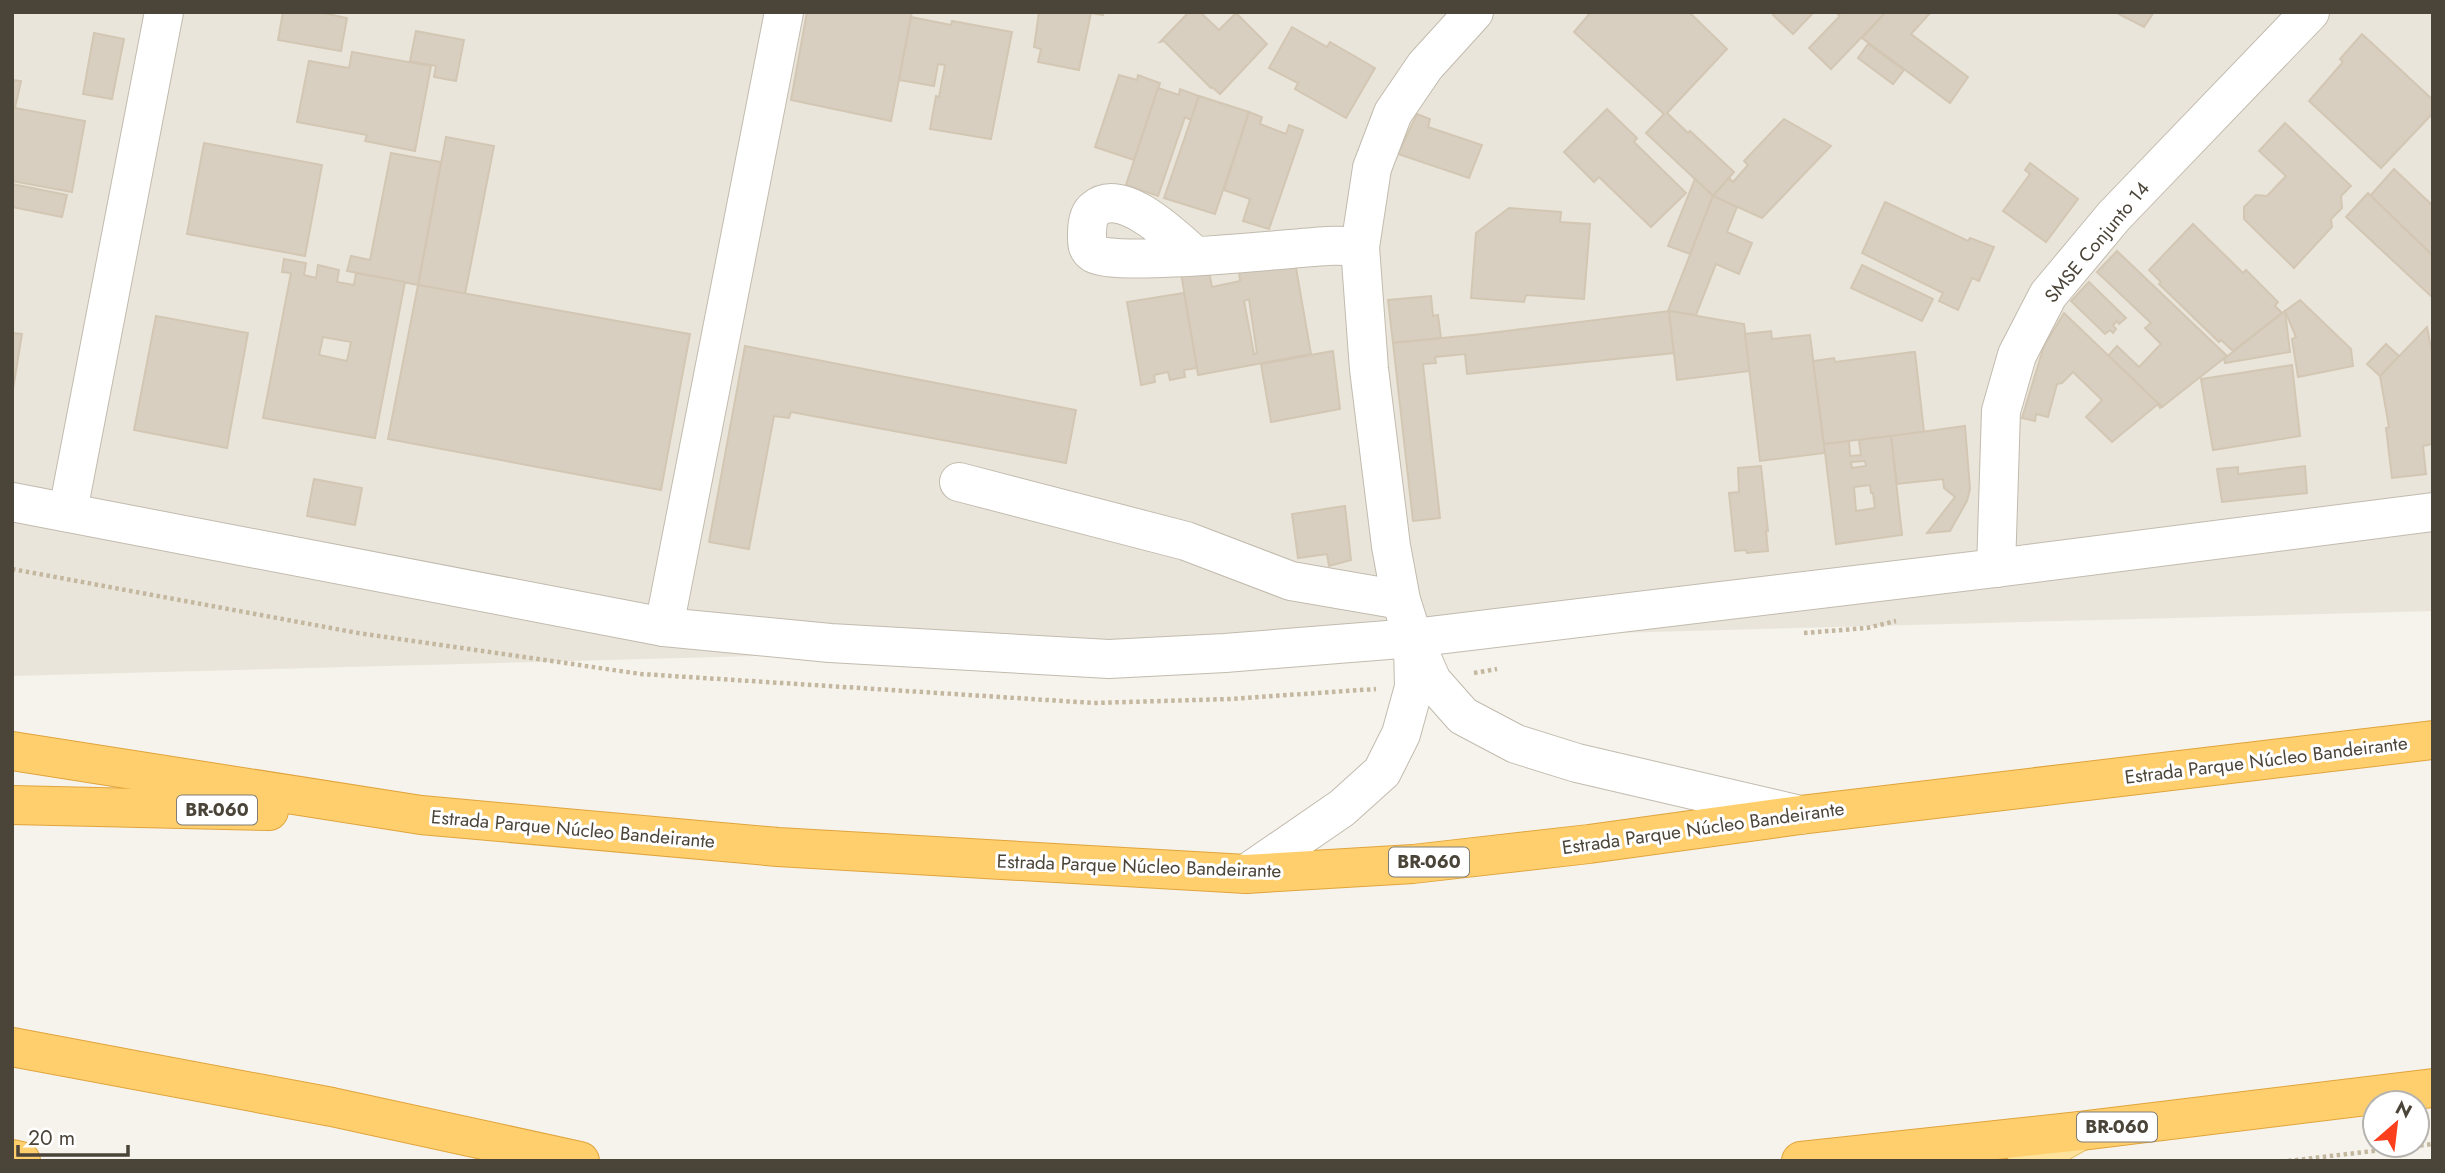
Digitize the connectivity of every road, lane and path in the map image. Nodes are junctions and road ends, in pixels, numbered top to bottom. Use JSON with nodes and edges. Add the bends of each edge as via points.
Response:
{"nodes":[{"id":1,"x":164,"y":12,"type":"edge"},
{"id":2,"x":784,"y":12,"type":"edge"},
{"id":3,"x":1474,"y":12,"type":"edge"},
{"id":4,"x":2310,"y":12,"type":"edge"},
{"id":5,"x":1360,"y":247,"type":"junction"},
{"id":6,"x":1195,"y":256,"type":"dead end"},
{"id":7,"x":959,"y":482,"type":"dead end"},
{"id":8,"x":12,"y":502,"type":"edge"},
{"id":9,"x":68,"y":511,"type":"junction"},
{"id":10,"x":2433,"y":512,"type":"edge"},
{"id":11,"x":1996,"y":568,"type":"junction"},
{"id":12,"x":1401,"y":600,"type":"junction"},
{"id":13,"x":664,"y":627,"type":"junction"},
{"id":14,"x":1413,"y":638,"type":"junction"},
{"id":15,"x":2433,"y":740,"type":"edge"},
{"id":16,"x":12,"y":751,"type":"edge"},
{"id":17,"x":12,"y":805,"type":"edge"},
{"id":18,"x":421,"y":815,"type":"junction"},
{"id":19,"x":1800,"y":815,"type":"junction"},
{"id":20,"x":1246,"y":874,"type":"junction"},
{"id":21,"x":12,"y":1047,"type":"edge"},
{"id":22,"x":2433,"y":1088,"type":"edge"},
{"id":23,"x":2080,"y":1132,"type":"junction"},
{"id":24,"x":2433,"y":1144,"type":"edge"},
{"id":25,"x":12,"y":1159,"type":"edge"},
{"id":26,"x":21,"y":1161,"type":"edge"},
{"id":27,"x":580,"y":1161,"type":"edge"},
{"id":28,"x":1801,"y":1161,"type":"edge"},
{"id":29,"x":2027,"y":1161,"type":"edge"},
{"id":30,"x":2288,"y":1161,"type":"edge"}],
"edges":[{"from":1,"to":9,"type":"street"},
{"from":2,"to":13,"type":"street"},
{"from":3,"to":5,"type":"street","via":[[1425,66],[1393,113],[1372,168]]},
{"from":4,"to":11,"type":"street","name":"SMSE Conjunto 14","via":[[2114,216],[2048,295],[2017,355],[2001,411]]},
{"from":5,"to":6,"type":"street"},
{"from":5,"to":12,"type":"street","via":[[1369,369]]},
{"from":7,"to":12,"type":"street","via":[[1186,541],[1292,581]]},
{"from":8,"to":9,"type":"street"},
{"from":9,"to":13,"type":"street"},
{"from":10,"to":11,"type":"street"},
{"from":11,"to":14,"type":"street"},
{"from":12,"to":14,"type":"street"},
{"from":13,"to":14,"type":"street","via":[[830,643],[1109,659]]},
{"from":14,"to":19,"type":"street","via":[[1432,681],[1463,716],[1517,744],[1577,763]]},
{"from":14,"to":20,"type":"street","via":[[1414,687],[1401,734],[1382,772],[1342,808]]},
{"from":15,"to":19,"type":"highway","name":"Estrada Parque Núcleo Bandeirante","number":"BR-060"},
{"from":16,"to":18,"type":"highway","name":"Estrada Parque Núcleo Bandeirante"},
{"from":17,"to":18,"type":"highway","number":"BR-060"},
{"from":18,"to":20,"type":"highway","name":"Estrada Parque Núcleo Bandeirante","number":"BR-060","via":[[778,847]]},
{"from":19,"to":20,"type":"highway","name":"Estrada Parque Núcleo Bandeirante","number":"BR-060","via":[[1413,864]]},
{"from":21,"to":27,"type":"highway","via":[[332,1107]]},
{"from":22,"to":23,"type":"highway","number":"BR-060"},
{"from":23,"to":28,"type":"highway","number":"BR-060"},
{"from":23,"to":29,"type":"main road"},
{"from":24,"to":30,"type":"path"},
{"from":25,"to":26,"type":"highway"}]}
